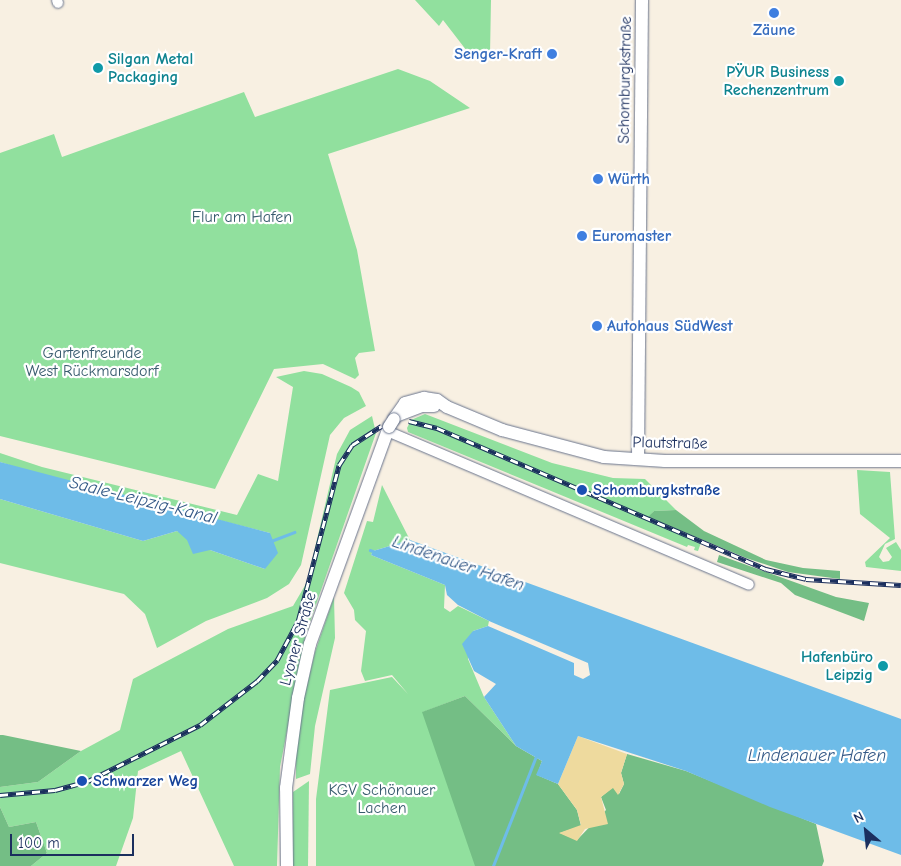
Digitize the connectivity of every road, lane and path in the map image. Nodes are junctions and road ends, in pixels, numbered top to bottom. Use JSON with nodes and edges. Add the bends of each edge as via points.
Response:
{"nodes":[{"id":1,"x":642,"y":0,"type":"edge"},
{"id":2,"x":392,"y":423,"type":"junction"},
{"id":3,"x":638,"y":460,"type":"junction"},
{"id":4,"x":901,"y":461,"type":"edge"},
{"id":5,"x":749,"y":585,"type":"dead end"},
{"id":6,"x":287,"y":866,"type":"edge"}],
"edges":[{"from":1,"to":3,"type":"main road","name":"Schomburgkstraße"},
{"from":2,"to":3,"type":"main road","name":"Plautstraße","via":[[405,403],[415,399],[437,400],[502,430],[604,457]]},
{"from":2,"to":5,"type":"street"},
{"from":2,"to":6,"type":"main road","name":"Lyoner Straße","via":[[310,644],[298,698],[286,788]]},
{"from":3,"to":4,"type":"main road","name":"Plautstraße"}]}
